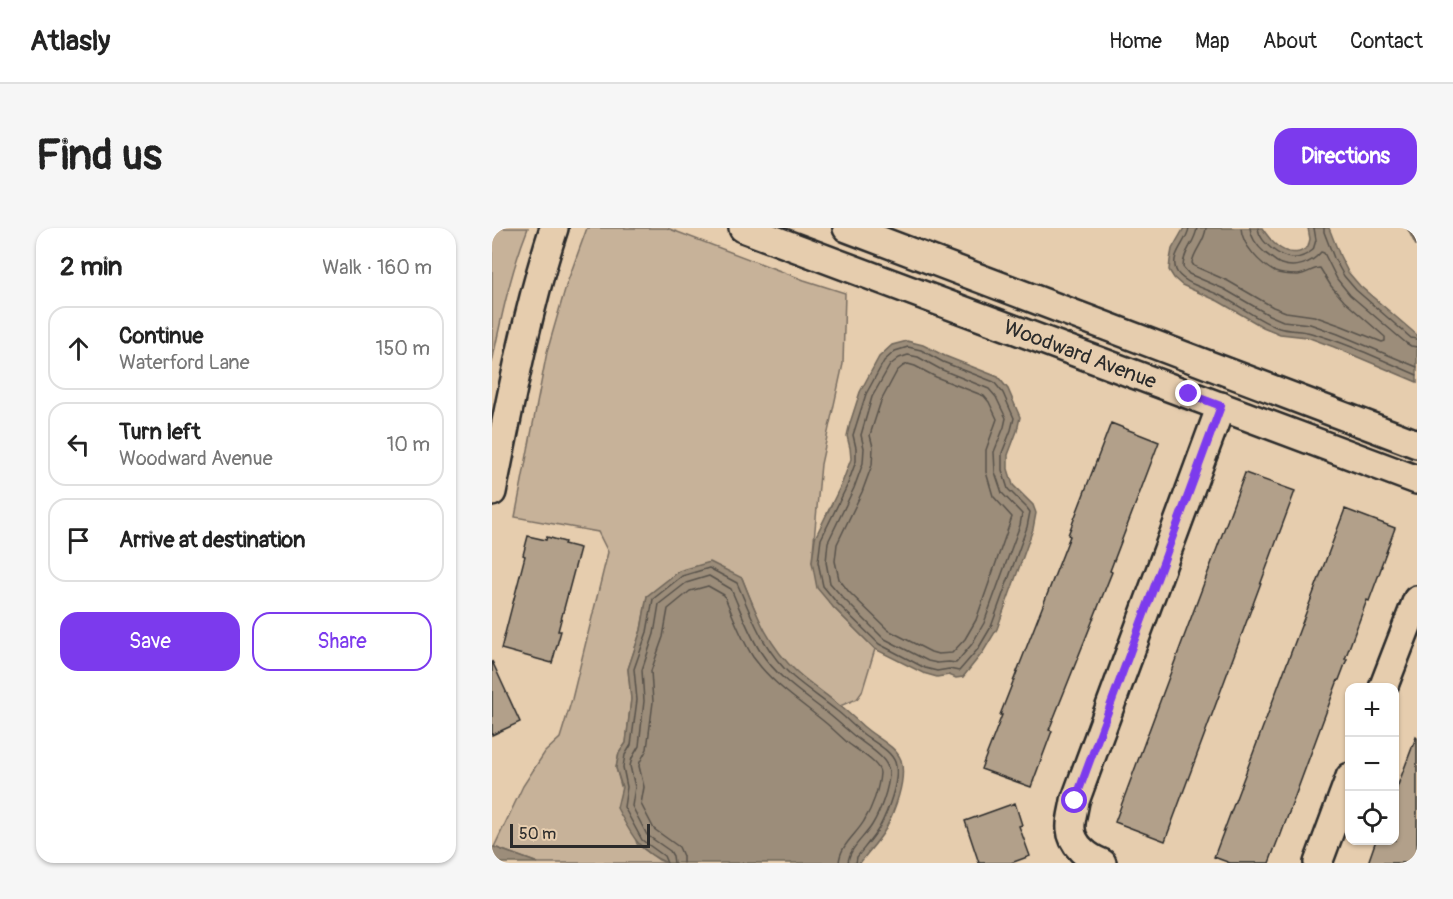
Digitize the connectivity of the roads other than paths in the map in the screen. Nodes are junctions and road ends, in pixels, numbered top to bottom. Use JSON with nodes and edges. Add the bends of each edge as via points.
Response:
{"nodes":[{"id":1,"x":554,"y":228,"type":"edge"},
{"id":2,"x":743,"y":228,"type":"edge"},
{"id":3,"x":847,"y":228,"type":"edge"},
{"id":4,"x":1221,"y":406,"type":"junction"},
{"id":5,"x":1417,"y":444,"type":"edge"},
{"id":6,"x":1417,"y":480,"type":"edge"},
{"id":7,"x":492,"y":492,"type":"edge"},
{"id":8,"x":1417,"y":600,"type":"edge"},
{"id":9,"x":1385,"y":683,"type":"edge"},
{"id":10,"x":1345,"y":790,"type":"edge"},
{"id":11,"x":1102,"y":863,"type":"edge"},
{"id":12,"x":1318,"y":863,"type":"edge"}],
"edges":[{"from":1,"to":7,"type":"street","via":[[530,311]]},
{"from":2,"to":4,"type":"street","name":"Woodward Avenue"},
{"from":3,"to":5,"type":"street","name":"Woodward Avenue"},
{"from":4,"to":6,"type":"street","name":"Woodward Avenue"},
{"from":4,"to":11,"type":"street","via":[[1075,801],[1070,828],[1074,841],[1083,852]]},
{"from":8,"to":9,"type":"street"},
{"from":10,"to":12,"type":"street"}]}
